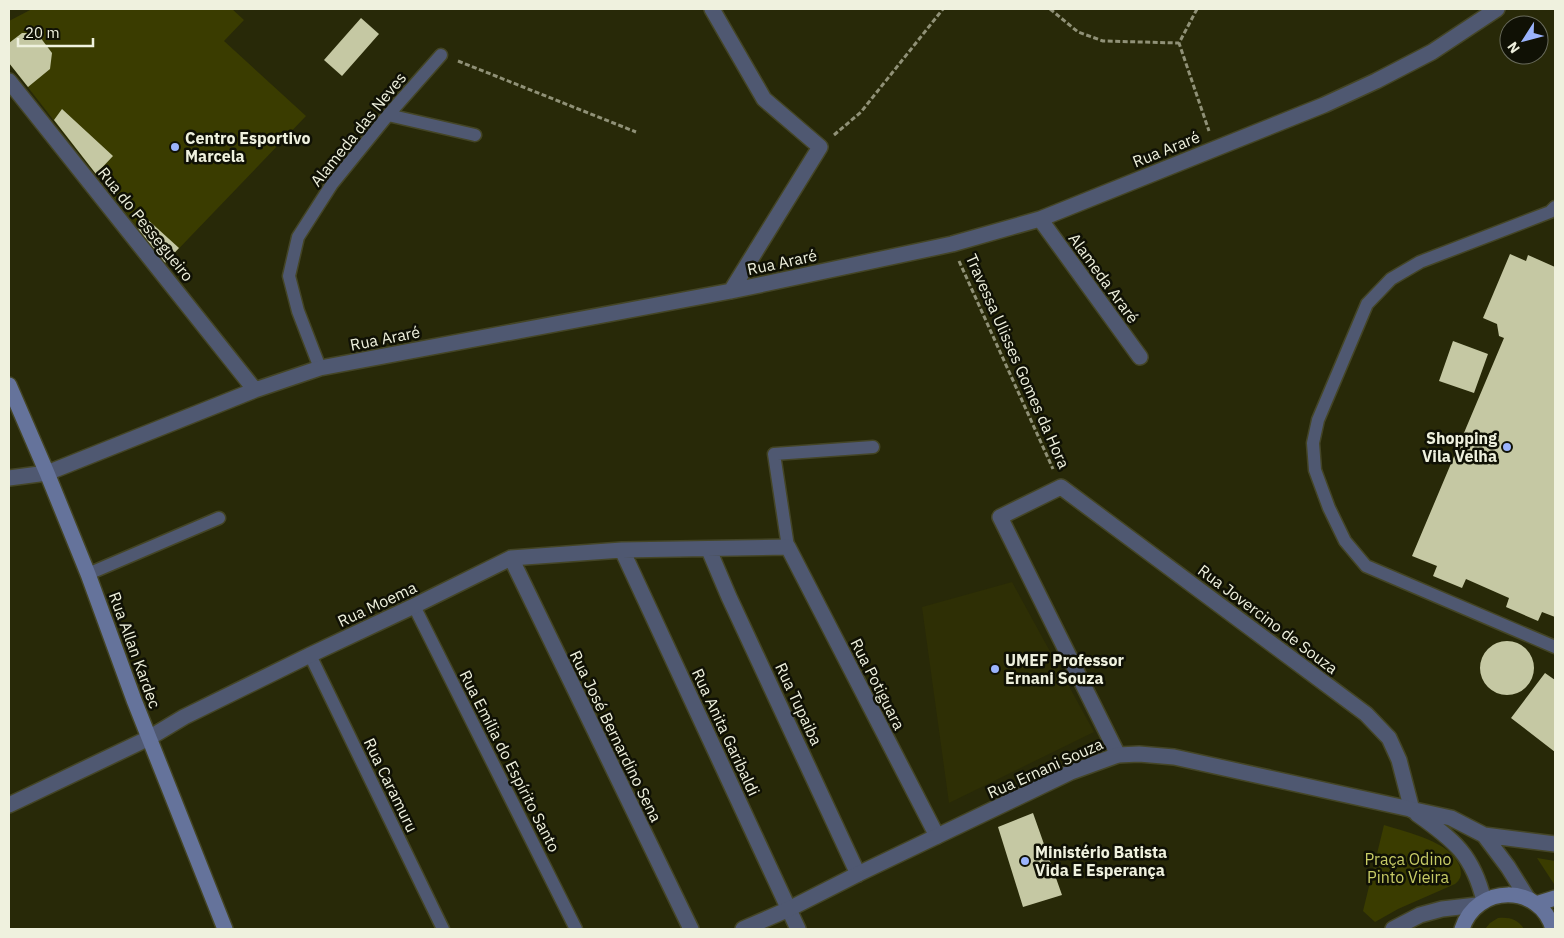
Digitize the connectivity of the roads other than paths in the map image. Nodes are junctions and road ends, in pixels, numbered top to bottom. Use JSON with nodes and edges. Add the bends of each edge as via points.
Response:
{"nodes":[{"id":1,"x":712,"y":9,"type":"edge"},
{"id":2,"x":1497,"y":9,"type":"edge"},
{"id":3,"x":441,"y":55,"type":"road end"},
{"id":4,"x":9,"y":80,"type":"edge"},
{"id":5,"x":388,"y":115,"type":"junction"},
{"id":6,"x":476,"y":136,"type":"dead end"},
{"id":7,"x":1555,"y":207,"type":"edge"},
{"id":8,"x":1040,"y":219,"type":"junction"},
{"id":9,"x":731,"y":291,"type":"junction"},
{"id":10,"x":1140,"y":357,"type":"dead end"},
{"id":11,"x":320,"y":368,"type":"junction"},
{"id":12,"x":9,"y":385,"type":"edge"},
{"id":13,"x":255,"y":390,"type":"junction"},
{"id":14,"x":873,"y":447,"type":"dead end"},
{"id":15,"x":47,"y":472,"type":"junction"},
{"id":16,"x":9,"y":478,"type":"edge"},
{"id":17,"x":219,"y":518,"type":"dead end"},
{"id":18,"x":788,"y":547,"type":"junction"},
{"id":19,"x":622,"y":550,"type":"junction"},
{"id":20,"x":709,"y":550,"type":"junction"},
{"id":21,"x":510,"y":558,"type":"junction"},
{"id":22,"x":88,"y":574,"type":"junction"},
{"id":23,"x":414,"y":606,"type":"junction"},
{"id":24,"x":1555,"y":647,"type":"edge"},
{"id":25,"x":310,"y":655,"type":"junction"},
{"id":26,"x":148,"y":738,"type":"junction"},
{"id":27,"x":1118,"y":755,"type":"junction"},
{"id":28,"x":9,"y":805,"type":"edge"},
{"id":29,"x":1412,"y":810,"type":"junction"},
{"id":30,"x":1484,"y":835,"type":"junction"},
{"id":31,"x":937,"y":836,"type":"junction"},
{"id":32,"x":1555,"y":844,"type":"edge"},
{"id":33,"x":858,"y":874,"type":"junction"},
{"id":34,"x":1555,"y":898,"type":"edge"},
{"id":35,"x":1532,"y":901,"type":"junction"},
{"id":36,"x":1481,"y":903,"type":"junction"},
{"id":37,"x":789,"y":909,"type":"junction"},
{"id":38,"x":225,"y":929,"type":"edge"},
{"id":39,"x":443,"y":929,"type":"edge"},
{"id":40,"x":576,"y":929,"type":"edge"},
{"id":41,"x":691,"y":929,"type":"edge"},
{"id":42,"x":742,"y":929,"type":"edge"},
{"id":43,"x":798,"y":929,"type":"edge"},
{"id":44,"x":1393,"y":929,"type":"edge"},
{"id":45,"x":1462,"y":929,"type":"edge"},
{"id":46,"x":1553,"y":929,"type":"edge"}],
"edges":[{"from":1,"to":9,"type":"street","via":[[764,99],[820,147]]},
{"from":2,"to":8,"type":"street","name":"Rua Araré","via":[[1432,52],[1324,105]]},
{"from":3,"to":5,"type":"lane","name":"Alameda das Neves"},
{"from":4,"to":13,"type":"street","name":"Rua do Pessegueiro"},
{"from":5,"to":6,"type":"lane"},
{"from":5,"to":11,"type":"lane","name":"Alameda das Neves","via":[[332,184],[298,237],[289,276],[298,311]]},
{"from":7,"to":24,"type":"lane","via":[[1550,212],[1420,262],[1391,279],[1366,304],[1318,420],[1313,443],[1315,470],[1329,508],[1345,541],[1366,566]]},
{"from":8,"to":9,"type":"street","name":"Rua Araré","via":[[952,244]]},
{"from":8,"to":10,"type":"street","name":"Alameda Araré"},
{"from":9,"to":11,"type":"street","name":"Rua Araré"},
{"from":11,"to":13,"type":"street","name":"Rua Araré"},
{"from":12,"to":15,"type":"main road","name":"Rua Allan Kardec"},
{"from":13,"to":15,"type":"street","name":"Rua Araré"},
{"from":14,"to":18,"type":"lane","via":[[774,454]]},
{"from":15,"to":16,"type":"street","name":"Rua Araré"},
{"from":15,"to":22,"type":"main road","name":"Rua Allan Kardec"},
{"from":17,"to":22,"type":"lane"},
{"from":18,"to":20,"type":"street","name":"Rua Moema"},
{"from":18,"to":31,"type":"street","name":"Rua Potiguara"},
{"from":19,"to":20,"type":"street","name":"Rua Moema"},
{"from":19,"to":21,"type":"street","name":"Rua Moema"},
{"from":19,"to":37,"type":"street","name":"Rua Anita Garibaldi"},
{"from":20,"to":33,"type":"street","name":"Rua Tupaiba"},
{"from":21,"to":23,"type":"street","name":"Rua Moema"},
{"from":21,"to":41,"type":"street","name":"Rua José Bernardino Sena"},
{"from":22,"to":26,"type":"main road","name":"Rua Allan Kardec"},
{"from":23,"to":25,"type":"street","name":"Rua Moema"},
{"from":23,"to":40,"type":"lane","name":"Rua Emília do Espírito Santo"},
{"from":25,"to":26,"type":"street","name":"Rua Moema"},
{"from":25,"to":39,"type":"lane","name":"Rua Caramuru"},
{"from":26,"to":28,"type":"street","name":"Rua Moema"},
{"from":26,"to":38,"type":"main road","name":"Rua Allan Kardec"},
{"from":27,"to":29,"type":"street","name":"Rua Ernani Souza","via":[[1174,757]]},
{"from":27,"to":29,"type":"street","name":"Rua Jovercino de Souza","via":[[1000,517],[1061,487],[1366,714],[1389,738],[1399,760]]},
{"from":27,"to":31,"type":"street","name":"Rua Ernani Souza","via":[[1071,772]]},
{"from":29,"to":30,"type":"street","name":"Rua Ernani Souza","via":[[1450,818]]},
{"from":29,"to":36,"type":"street","name":"Rua Ernani Souza","via":[[1449,837],[1464,853],[1475,871]]},
{"from":30,"to":32,"type":"street"},
{"from":30,"to":35,"type":"street","name":"Rua Ernani Souza"},
{"from":31,"to":33,"type":"street","name":"Rua Ernani Souza"},
{"from":33,"to":37,"type":"street","name":"Rua Ernani Souza"},
{"from":34,"to":35,"type":"main road"},
{"from":35,"to":36,"type":"main road","via":[[1510,894]]},
{"from":35,"to":46,"type":"main road","via":[[1548,918]]},
{"from":36,"to":44,"type":"street","via":[[1420,915]]},
{"from":36,"to":45,"type":"main road","via":[[1466,919]]},
{"from":37,"to":42,"type":"street","name":"Rua Ernani Souza"},
{"from":37,"to":43,"type":"street","name":"Rua Anita Garibaldi"}]}
